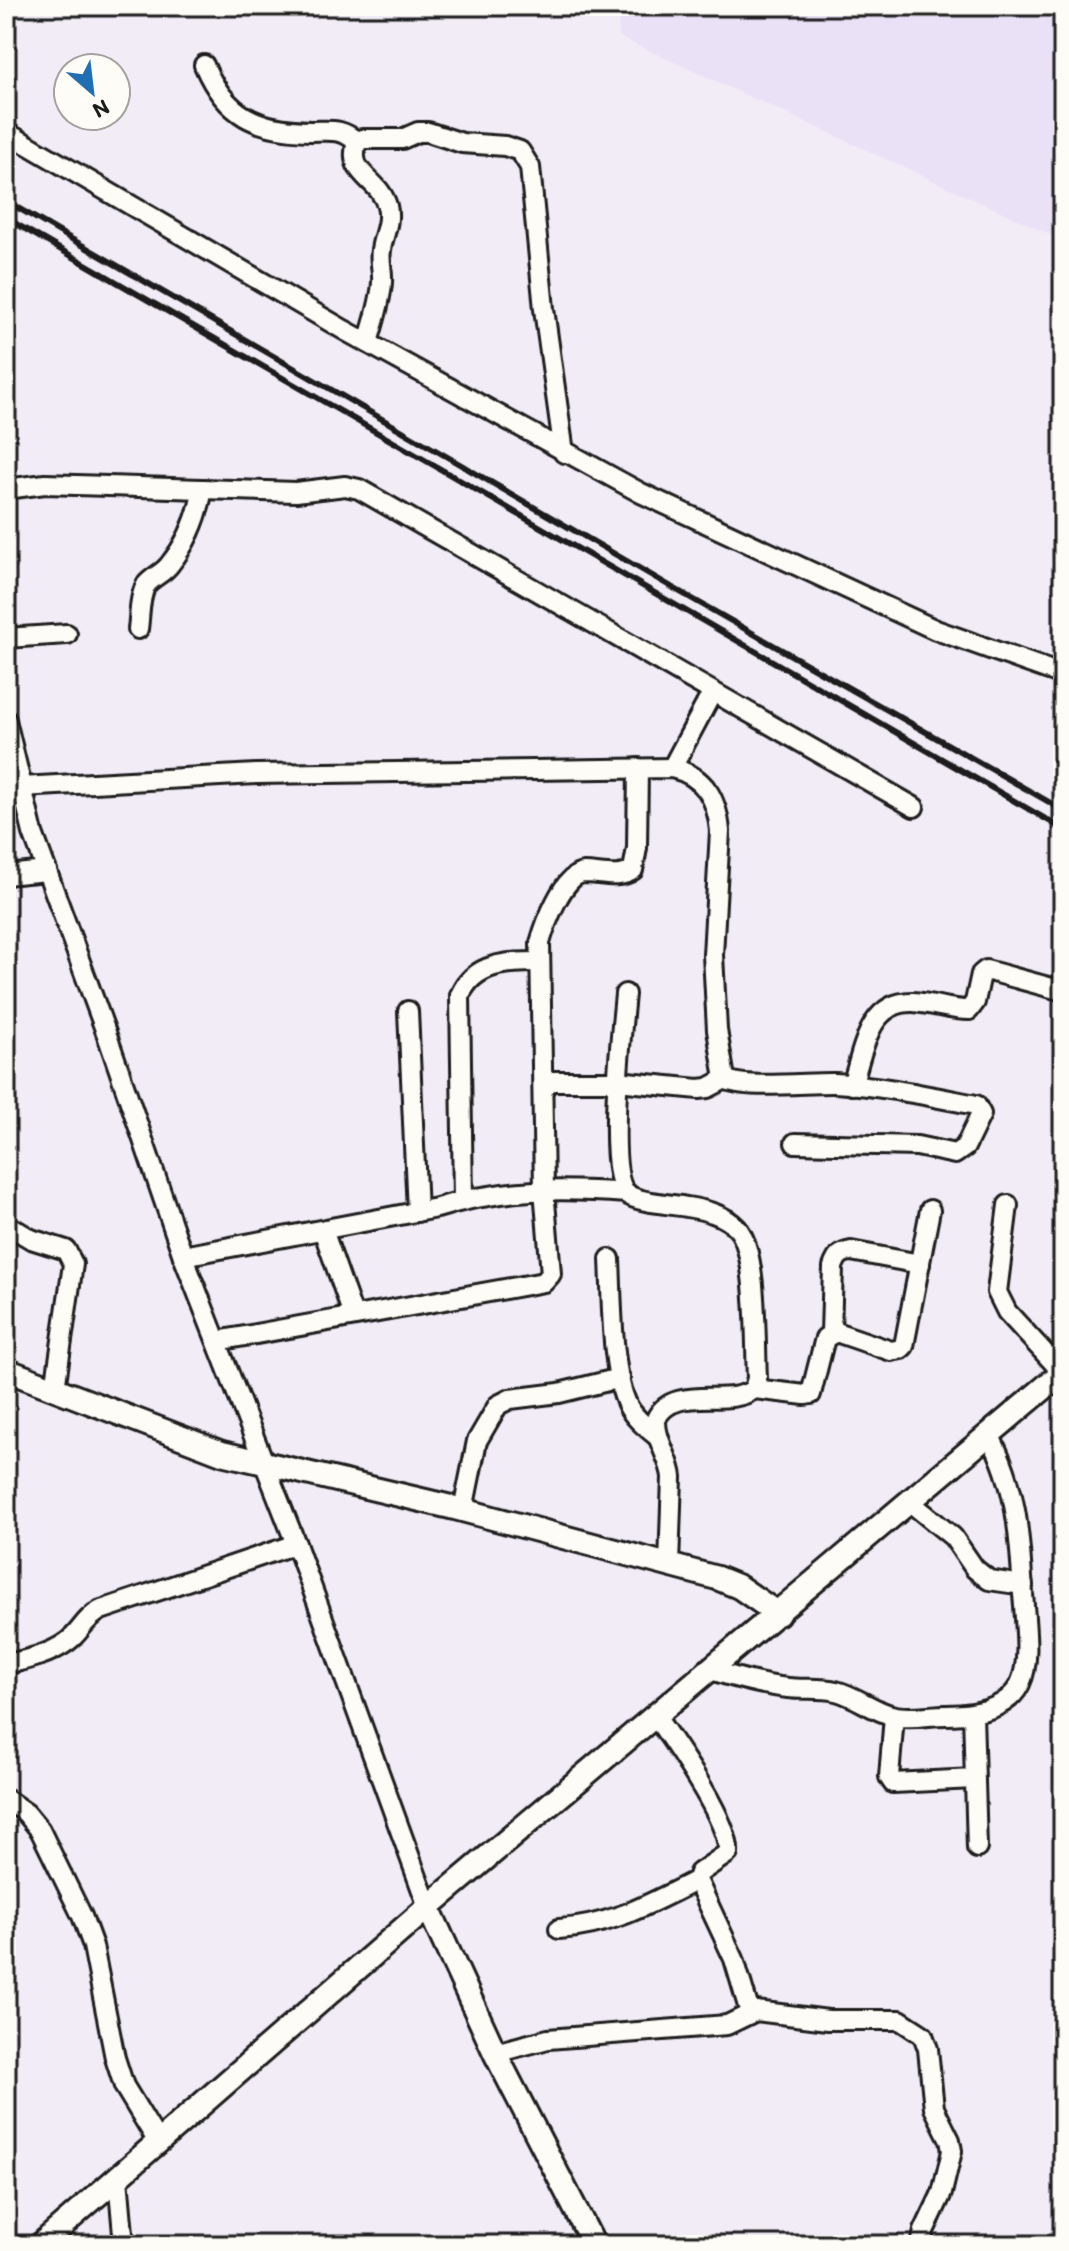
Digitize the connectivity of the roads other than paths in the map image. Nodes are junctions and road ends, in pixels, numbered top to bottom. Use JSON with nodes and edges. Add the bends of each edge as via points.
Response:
{"nodes":[{"id":1,"x":204,"y":65,"type":"dead end"},
{"id":2,"x":6,"y":132,"type":"edge"},
{"id":3,"x":357,"y":142,"type":"junction"},
{"id":4,"x":368,"y":343,"type":"junction"},
{"id":5,"x":564,"y":453,"type":"junction"},
{"id":6,"x":6,"y":489,"type":"edge"},
{"id":7,"x":203,"y":489,"type":"junction"},
{"id":8,"x":138,"y":629,"type":"dead end"},
{"id":9,"x":67,"y":634,"type":"dead end"},
{"id":10,"x":6,"y":638,"type":"edge"},
{"id":11,"x":1063,"y":675,"type":"edge"},
{"id":12,"x":712,"y":693,"type":"junction"},
{"id":13,"x":6,"y":720,"type":"edge"},
{"id":14,"x":638,"y":768,"type":"junction"},
{"id":15,"x":672,"y":768,"type":"junction"},
{"id":16,"x":21,"y":787,"type":"junction"},
{"id":17,"x":914,"y":807,"type":"dead end"},
{"id":18,"x":47,"y":871,"type":"junction"},
{"id":19,"x":6,"y":875,"type":"edge"},
{"id":20,"x":540,"y":962,"type":"junction"},
{"id":21,"x":1063,"y":991,"type":"edge"},
{"id":22,"x":625,"y":994,"type":"dead end"},
{"id":23,"x":408,"y":1011,"type":"dead end"},
{"id":24,"x":725,"y":1079,"type":"junction"},
{"id":25,"x":617,"y":1081,"type":"junction"},
{"id":26,"x":852,"y":1085,"type":"junction"},
{"id":27,"x":543,"y":1090,"type":"junction"},
{"id":28,"x":795,"y":1143,"type":"dead end"},
{"id":29,"x":544,"y":1189,"type":"junction"},
{"id":30,"x":627,"y":1193,"type":"junction"},
{"id":31,"x":463,"y":1200,"type":"junction"},
{"id":32,"x":1008,"y":1205,"type":"dead end"},
{"id":33,"x":930,"y":1210,"type":"dead end"},
{"id":34,"x":417,"y":1212,"type":"junction"},
{"id":35,"x":6,"y":1224,"type":"edge"},
{"id":36,"x":323,"y":1230,"type":"junction"},
{"id":37,"x":183,"y":1256,"type":"junction"},
{"id":38,"x":610,"y":1259,"type":"dead end"},
{"id":39,"x":920,"y":1264,"type":"junction"},
{"id":40,"x":353,"y":1315,"type":"junction"},
{"id":41,"x":831,"y":1333,"type":"junction"},
{"id":42,"x":217,"y":1341,"type":"junction"},
{"id":43,"x":6,"y":1370,"type":"edge"},
{"id":44,"x":1063,"y":1373,"type":"edge"},
{"id":45,"x":620,"y":1378,"type":"junction"},
{"id":46,"x":55,"y":1389,"type":"junction"},
{"id":47,"x":754,"y":1389,"type":"junction"},
{"id":48,"x":989,"y":1435,"type":"junction"},
{"id":49,"x":658,"y":1437,"type":"junction"},
{"id":50,"x":263,"y":1462,"type":"junction"},
{"id":51,"x":910,"y":1502,"type":"junction"},
{"id":52,"x":463,"y":1510,"type":"junction"},
{"id":53,"x":296,"y":1544,"type":"junction"},
{"id":54,"x":669,"y":1565,"type":"junction"},
{"id":55,"x":1023,"y":1585,"type":"junction"},
{"id":56,"x":778,"y":1614,"type":"junction"},
{"id":57,"x":6,"y":1664,"type":"edge"},
{"id":58,"x":711,"y":1670,"type":"junction"},
{"id":59,"x":973,"y":1714,"type":"junction"},
{"id":60,"x":894,"y":1716,"type":"junction"},
{"id":61,"x":656,"y":1717,"type":"junction"},
{"id":62,"x":974,"y":1779,"type":"junction"},
{"id":63,"x":6,"y":1799,"type":"edge"},
{"id":64,"x":977,"y":1848,"type":"dead end"},
{"id":65,"x":697,"y":1880,"type":"junction"},
{"id":66,"x":428,"y":1907,"type":"junction"},
{"id":67,"x":559,"y":1929,"type":"dead end"},
{"id":68,"x":750,"y":2013,"type":"junction"},
{"id":69,"x":495,"y":2053,"type":"junction"},
{"id":70,"x":158,"y":2142,"type":"junction"},
{"id":71,"x":118,"y":2178,"type":"junction"},
{"id":72,"x":40,"y":2245,"type":"edge"},
{"id":73,"x":124,"y":2245,"type":"edge"},
{"id":74,"x":594,"y":2245,"type":"edge"},
{"id":75,"x":921,"y":2245,"type":"edge"}],
"edges":[{"from":1,"to":3,"type":"street","via":[[216,88],[242,116],[273,128],[338,130]]},
{"from":2,"to":4,"type":"street"},
{"from":3,"to":4,"type":"street","via":[[356,166],[377,186],[388,219]]},
{"from":3,"to":5,"type":"street","via":[[425,132],[462,143],[505,146],[527,158]]},
{"from":4,"to":5,"type":"street"},
{"from":5,"to":11,"type":"street","via":[[936,630]]},
{"from":6,"to":7,"type":"street","via":[[45,484]]},
{"from":7,"to":8,"type":"street","via":[[184,543],[170,565],[147,584]]},
{"from":7,"to":12,"type":"street","via":[[359,489]]},
{"from":9,"to":10,"type":"street"},
{"from":12,"to":15,"type":"street"},
{"from":12,"to":17,"type":"street"},
{"from":13,"to":16,"type":"street"},
{"from":14,"to":15,"type":"street"},
{"from":14,"to":16,"type":"street","via":[[256,774]]},
{"from":14,"to":20,"type":"street","via":[[636,864],[623,875],[583,873],[568,880],[542,935]]},
{"from":15,"to":24,"type":"street","via":[[709,789],[718,812],[713,955]]},
{"from":16,"to":18,"type":"street"},
{"from":18,"to":19,"type":"street"},
{"from":18,"to":37,"type":"street"},
{"from":20,"to":27,"type":"street"},
{"from":20,"to":31,"type":"street","via":[[482,969],[460,995]]},
{"from":21,"to":26,"type":"street","via":[[986,970],[969,1010],[911,1002],[886,1009],[874,1019]]},
{"from":22,"to":25,"type":"street"},
{"from":23,"to":34,"type":"street"},
{"from":24,"to":25,"type":"street","via":[[699,1089]]},
{"from":24,"to":26,"type":"street"},
{"from":25,"to":27,"type":"street","via":[[553,1081]]},
{"from":25,"to":30,"type":"street","via":[[617,1145],[621,1184]]},
{"from":26,"to":28,"type":"street","via":[[976,1105],[981,1114],[965,1147],[955,1154],[917,1146]]},
{"from":27,"to":29,"type":"street"},
{"from":29,"to":30,"type":"street"},
{"from":29,"to":31,"type":"street"},
{"from":29,"to":40,"type":"street","via":[[551,1274],[544,1282]]},
{"from":30,"to":47,"type":"street","via":[[710,1212],[744,1236],[751,1268]]},
{"from":31,"to":34,"type":"street"},
{"from":32,"to":44,"type":"street","via":[[997,1292],[1007,1312]]},
{"from":33,"to":39,"type":"street"},
{"from":34,"to":36,"type":"street"},
{"from":35,"to":46,"type":"street","via":[[66,1250],[73,1264]]},
{"from":36,"to":37,"type":"street"},
{"from":36,"to":40,"type":"street"},
{"from":37,"to":42,"type":"street"},
{"from":38,"to":45,"type":"street"},
{"from":39,"to":41,"type":"street","via":[[901,1349],[891,1351]]},
{"from":39,"to":41,"type":"street","via":[[842,1253],[833,1267]]},
{"from":40,"to":42,"type":"street"},
{"from":41,"to":47,"type":"street","via":[[825,1338],[811,1394]]},
{"from":42,"to":50,"type":"street"},
{"from":43,"to":46,"type":"street"},
{"from":44,"to":48,"type":"street"},
{"from":45,"to":49,"type":"street","via":[[630,1410]]},
{"from":45,"to":52,"type":"street","via":[[498,1405],[477,1441]]},
{"from":46,"to":50,"type":"street","via":[[222,1453]]},
{"from":47,"to":49,"type":"street","via":[[670,1405],[656,1419]]},
{"from":48,"to":51,"type":"street"},
{"from":48,"to":55,"type":"street","via":[[1008,1477]]},
{"from":49,"to":54,"type":"street","via":[[672,1477]]},
{"from":50,"to":52,"type":"street"},
{"from":50,"to":53,"type":"street"},
{"from":51,"to":55,"type":"street","via":[[953,1537],[989,1580]]},
{"from":51,"to":56,"type":"street"},
{"from":52,"to":54,"type":"street"},
{"from":53,"to":57,"type":"street","via":[[101,1610],[62,1645]]},
{"from":53,"to":66,"type":"street"},
{"from":54,"to":56,"type":"street","via":[[739,1587]]},
{"from":55,"to":59,"type":"street","via":[[1027,1662],[1021,1680],[1005,1702]]},
{"from":56,"to":58,"type":"street"},
{"from":58,"to":60,"type":"street","via":[[787,1688],[848,1694]]},
{"from":58,"to":61,"type":"street"},
{"from":59,"to":60,"type":"street"},
{"from":59,"to":62,"type":"street"},
{"from":60,"to":62,"type":"street","via":[[889,1777],[893,1783]]},
{"from":61,"to":65,"type":"street","via":[[703,1789],[729,1846],[723,1859],[699,1873]]},
{"from":61,"to":66,"type":"street"},
{"from":62,"to":64,"type":"street"},
{"from":63,"to":70,"type":"street","via":[[40,1830],[82,1916],[124,2086]]},
{"from":65,"to":67,"type":"street","via":[[629,1914]]},
{"from":65,"to":68,"type":"street","via":[[734,1959]]},
{"from":66,"to":69,"type":"street"},
{"from":66,"to":70,"type":"street"},
{"from":68,"to":69,"type":"street","via":[[727,2025],[548,2039]]},
{"from":68,"to":75,"type":"street","via":[[900,2020],[923,2035],[934,2108],[952,2151]]},
{"from":69,"to":74,"type":"street"},
{"from":70,"to":71,"type":"street"},
{"from":71,"to":72,"type":"street"},
{"from":71,"to":73,"type":"street"}]}
